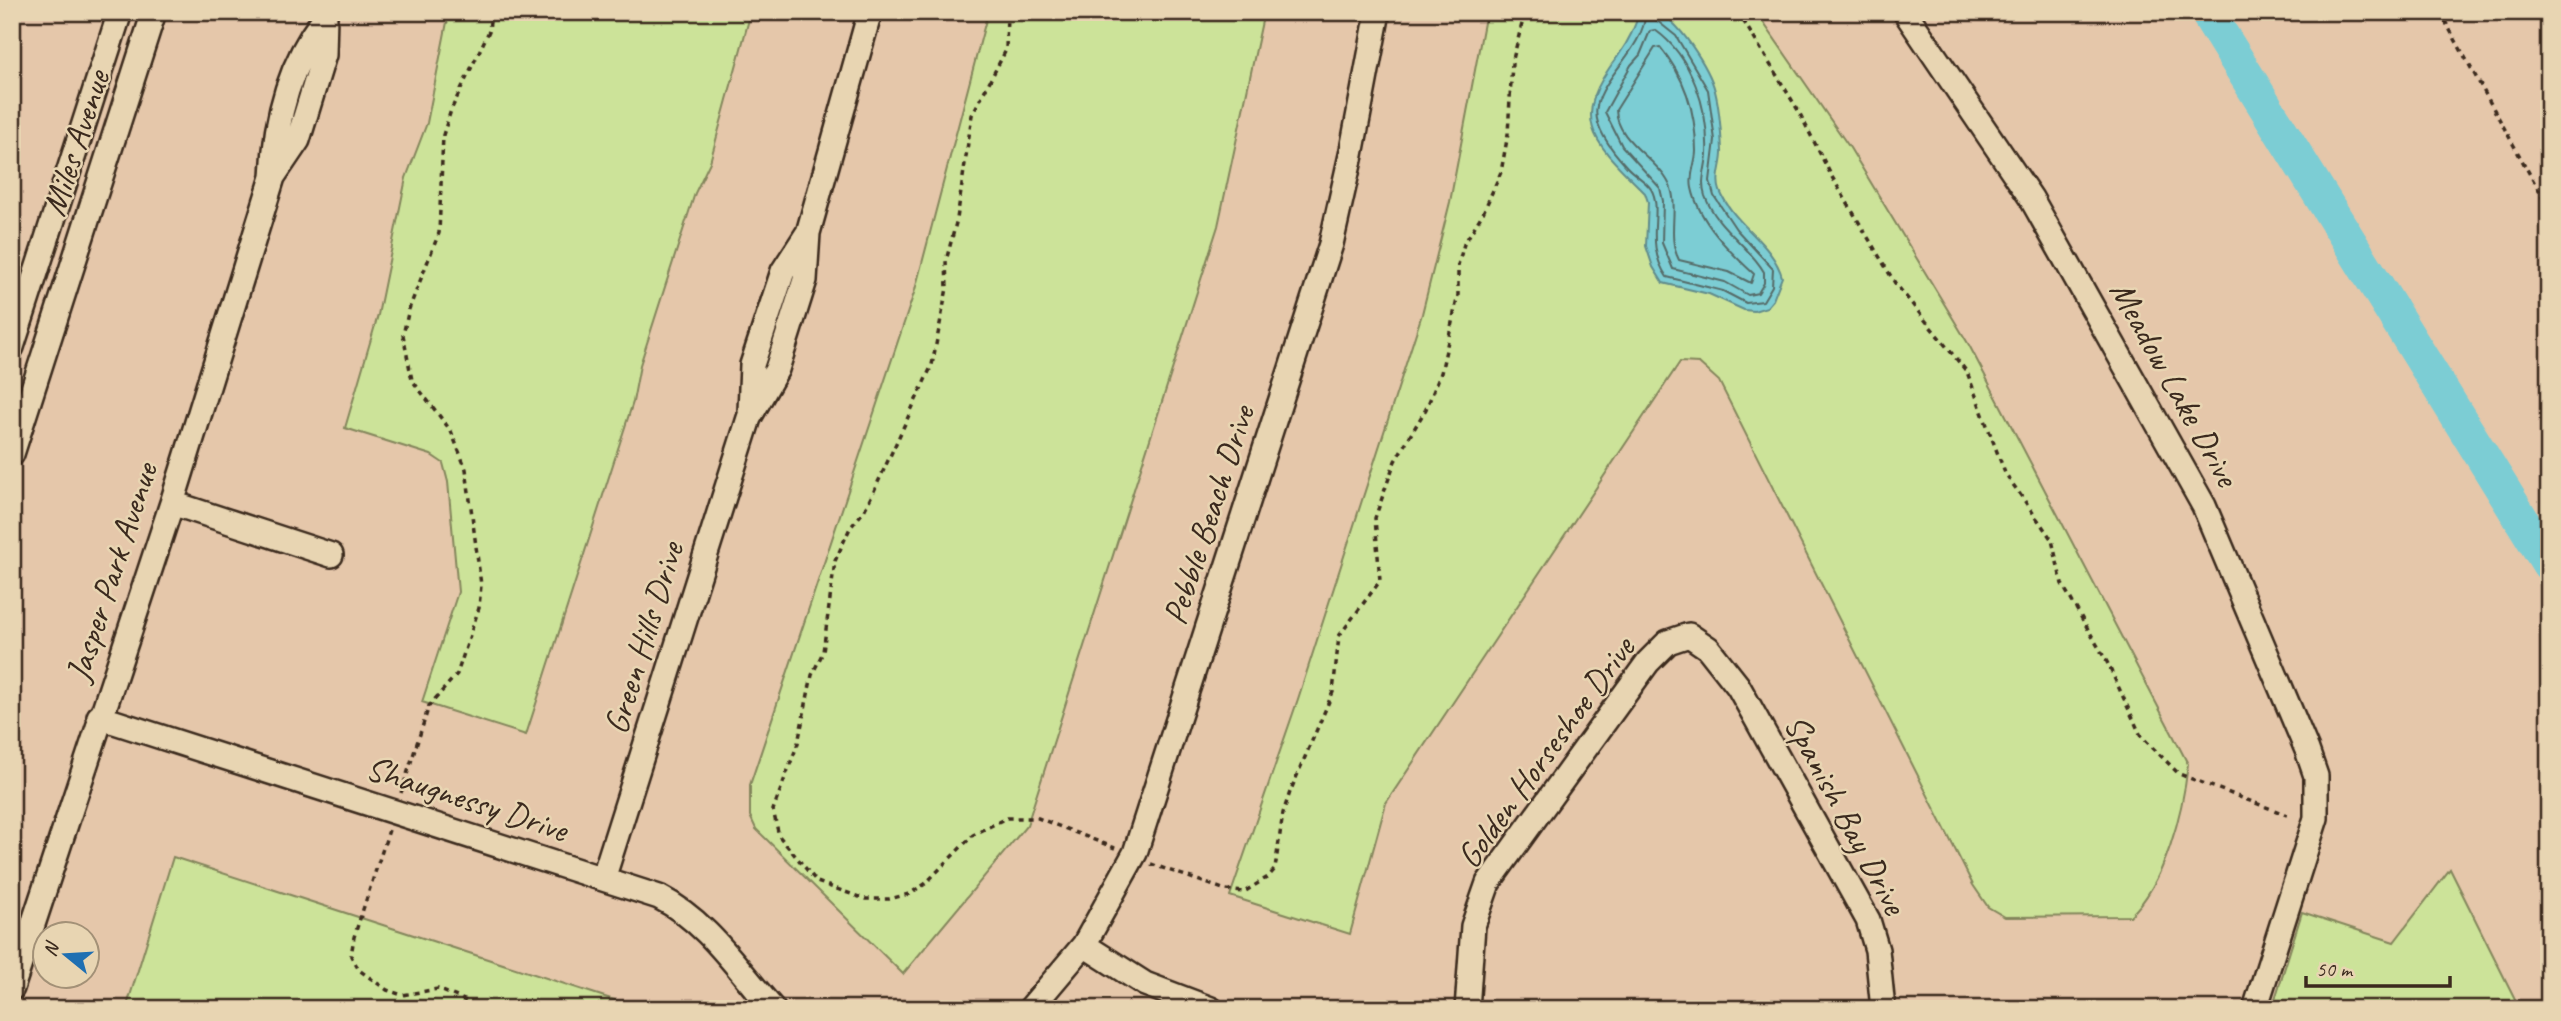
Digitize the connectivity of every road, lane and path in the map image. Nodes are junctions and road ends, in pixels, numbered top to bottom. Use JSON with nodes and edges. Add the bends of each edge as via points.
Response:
{"nodes":[{"id":1,"x":120,"y":12,"type":"edge"},
{"id":2,"x":153,"y":12,"type":"edge"},
{"id":3,"x":491,"y":12,"type":"edge"},
{"id":4,"x":870,"y":12,"type":"edge"},
{"id":5,"x":1007,"y":12,"type":"edge"},
{"id":6,"x":1378,"y":12,"type":"edge"},
{"id":7,"x":1525,"y":12,"type":"edge"},
{"id":8,"x":1738,"y":12,"type":"edge"},
{"id":9,"x":1905,"y":12,"type":"edge"},
{"id":10,"x":2440,"y":12,"type":"edge"},
{"id":11,"x":324,"y":16,"type":"edge"},
{"id":12,"x":2549,"y":209,"type":"edge"},
{"id":13,"x":12,"y":347,"type":"edge"},
{"id":14,"x":12,"y":454,"type":"edge"},
{"id":15,"x":172,"y":503,"type":"junction"},
{"id":16,"x":331,"y":555,"type":"dead end"},
{"id":17,"x":1720,"y":662,"type":"joint"},
{"id":18,"x":99,"y":717,"type":"junction"},
{"id":19,"x":395,"y":811,"type":"junction"},
{"id":20,"x":2287,"y":815,"type":"dead end"},
{"id":21,"x":1132,"y":856,"type":"junction"},
{"id":22,"x":603,"y":879,"type":"junction"},
{"id":23,"x":1084,"y":945,"type":"junction"},
{"id":24,"x":12,"y":988,"type":"edge"},
{"id":25,"x":1151,"y":998,"type":"edge"},
{"id":26,"x":485,"y":1009,"type":"edge"},
{"id":27,"x":518,"y":1009,"type":"edge"},
{"id":28,"x":571,"y":1009,"type":"edge"},
{"id":29,"x":773,"y":1009,"type":"edge"},
{"id":30,"x":1030,"y":1009,"type":"edge"},
{"id":31,"x":1211,"y":1009,"type":"edge"},
{"id":32,"x":1467,"y":1009,"type":"edge"},
{"id":33,"x":1883,"y":1009,"type":"edge"},
{"id":34,"x":2255,"y":1009,"type":"edge"}],
"edges":[{"from":1,"to":13,"type":"street","name":"Miles Avenue"},
{"from":2,"to":14,"type":"street","name":"Miles Avenue"},
{"from":3,"to":19,"type":"path","via":[[489,31],[443,135],[439,233],[402,335],[412,380],[451,431],[466,469],[481,585],[479,608],[457,674],[429,706]]},
{"from":4,"to":22,"type":"street","name":"Green Hills Drive","via":[[808,233],[805,280],[777,369],[749,418]]},
{"from":5,"to":21,"type":"path","via":[[1006,50],[972,115],[932,365],[874,491],[835,561],[823,652],[812,674],[798,743],[773,810],[779,836],[817,882],[865,899],[890,899],[917,889],[973,835],[1006,818],[1038,817]]},
{"from":6,"to":21,"type":"street","name":"Pebble Beach Drive","via":[[1331,244]]},
{"from":7,"to":21,"type":"path","via":[[1512,63],[1501,172],[1458,265],[1458,295],[1441,373],[1380,498],[1375,518],[1380,581],[1339,636],[1333,692],[1283,813],[1275,869],[1244,892],[1226,890]]},
{"from":8,"to":20,"type":"path","via":[[1895,283],[1967,372],[2005,474],[2052,540],[2062,584],[2107,662],[2141,736],[2179,774]]},
{"from":9,"to":34,"type":"street","name":"Meadow Lake Drive","via":[[2031,198],[2204,506],[2307,750],[2316,776],[2316,818]]},
{"from":10,"to":12,"type":"path"},
{"from":11,"to":15,"type":"street","name":"Jasper Park Avenue","via":[[324,55],[298,140],[273,177]]},
{"from":15,"to":16,"type":"street"},
{"from":15,"to":18,"type":"street","name":"Jasper Park Avenue"},
{"from":17,"to":32,"type":"street","name":"Golden Horseshoe Drive","via":[[1689,635],[1668,642],[1648,662],[1488,883],[1473,926]]},
{"from":17,"to":33,"type":"street","name":"Spanish Bay Drive","via":[[1738,686],[1868,920],[1877,950]]},
{"from":18,"to":19,"type":"street","name":"Shaugnessy Drive"},
{"from":18,"to":24,"type":"street","name":"Jasper Park Avenue"},
{"from":19,"to":22,"type":"street","name":"Shaugnessy Drive"},
{"from":19,"to":26,"type":"path","via":[[352,956],[359,970],[387,990],[402,995],[438,989]]},
{"from":21,"to":23,"type":"street","name":"Pebble Beach Drive"},
{"from":22,"to":29,"type":"street","name":"Shaugnessy Drive","via":[[682,909]]},
{"from":23,"to":25,"type":"street"},
{"from":23,"to":30,"type":"street","name":"Pebble Beach Drive"},
{"from":25,"to":31,"type":"street"},
{"from":27,"to":28,"type":"path","via":[[556,1005]]}]}
